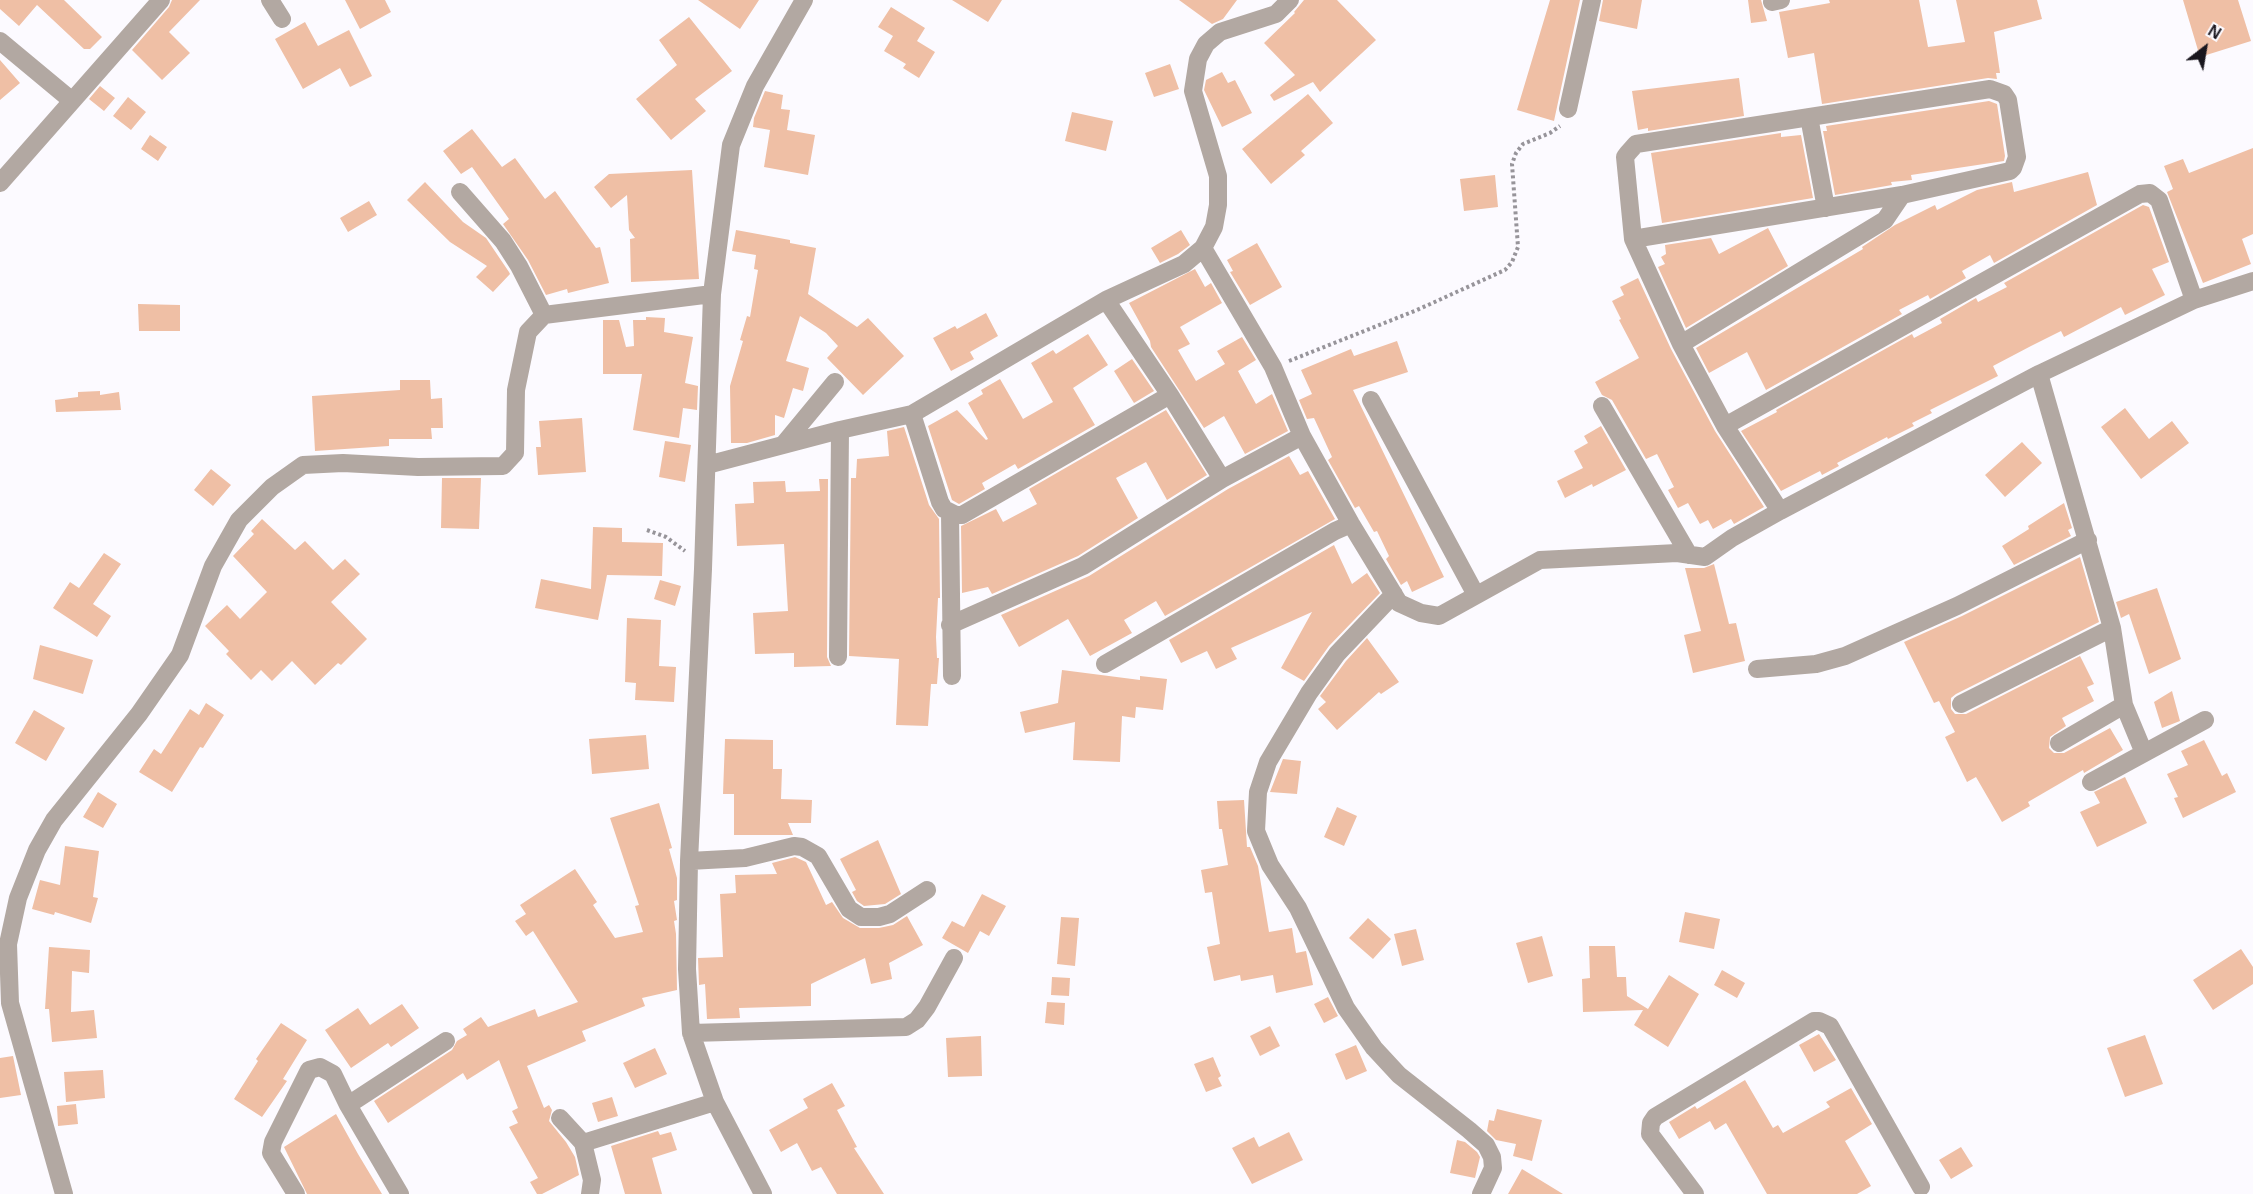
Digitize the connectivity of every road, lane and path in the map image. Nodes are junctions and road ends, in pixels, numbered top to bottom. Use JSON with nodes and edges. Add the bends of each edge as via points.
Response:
{"nodes":[{"id":1,"x":161,"y":0,"type":"edge"},
{"id":2,"x":270,"y":0,"type":"edge"},
{"id":3,"x":804,"y":0,"type":"edge"},
{"id":4,"x":1290,"y":0,"type":"edge"},
{"id":5,"x":1592,"y":0,"type":"edge"},
{"id":6,"x":282,"y":19,"type":"dead end"},
{"id":7,"x":0,"y":40,"type":"edge"},
{"id":8,"x":71,"y":100,"type":"junction"},
{"id":9,"x":1568,"y":109,"type":"joint"},
{"id":10,"x":1809,"y":117,"type":"junction"},
{"id":11,"x":0,"y":183,"type":"edge"},
{"id":12,"x":460,"y":192,"type":"dead end"},
{"id":13,"x":1902,"y":195,"type":"junction"},
{"id":14,"x":1826,"y":208,"type":"junction"},
{"id":15,"x":1633,"y":239,"type":"junction"},
{"id":16,"x":1203,"y":248,"type":"junction"},
{"id":17,"x":2253,"y":281,"type":"edge"},
{"id":18,"x":712,"y":294,"type":"junction"},
{"id":19,"x":1106,"y":300,"type":"junction"},
{"id":20,"x":2194,"y":300,"type":"junction"},
{"id":21,"x":544,"y":315,"type":"junction"},
{"id":22,"x":1681,"y":344,"type":"junction"},
{"id":23,"x":1274,"y":367,"type":"junction"},
{"id":24,"x":2039,"y":374,"type":"junction"},
{"id":25,"x":835,"y":382,"type":"dead end"},
{"id":26,"x":1170,"y":395,"type":"junction"},
{"id":27,"x":1371,"y":400,"type":"dead end"},
{"id":28,"x":1602,"y":406,"type":"dead end"},
{"id":29,"x":912,"y":414,"type":"junction"},
{"id":30,"x":1725,"y":426,"type":"junction"},
{"id":31,"x":840,"y":430,"type":"junction"},
{"id":32,"x":1302,"y":436,"type":"junction"},
{"id":33,"x":783,"y":445,"type":"junction"},
{"id":34,"x":706,"y":465,"type":"junction"},
{"id":35,"x":1222,"y":479,"type":"junction"},
{"id":36,"x":1780,"y":511,"type":"junction"},
{"id":37,"x":950,"y":513,"type":"junction"},
{"id":38,"x":1351,"y":524,"type":"junction"},
{"id":39,"x":647,"y":530,"type":"dead end"},
{"id":40,"x":2088,"y":540,"type":"junction"},
{"id":41,"x":1689,"y":555,"type":"junction"},
{"id":42,"x":703,"y":569,"type":"junction"},
{"id":43,"x":1394,"y":594,"type":"junction"},
{"id":44,"x":1476,"y":595,"type":"junction"},
{"id":45,"x":950,"y":625,"type":"junction"},
{"id":46,"x":2112,"y":628,"type":"junction"},
{"id":47,"x":838,"y":657,"type":"dead end"},
{"id":48,"x":1106,"y":664,"type":"dead end"},
{"id":49,"x":1757,"y":669,"type":"dead end"},
{"id":50,"x":952,"y":676,"type":"dead end"},
{"id":51,"x":1961,"y":704,"type":"dead end"},
{"id":52,"x":2124,"y":705,"type":"junction"},
{"id":53,"x":2205,"y":720,"type":"dead end"},
{"id":54,"x":2059,"y":743,"type":"dead end"},
{"id":55,"x":2144,"y":753,"type":"junction"},
{"id":56,"x":2091,"y":782,"type":"dead end"},
{"id":57,"x":689,"y":861,"type":"junction"},
{"id":58,"x":927,"y":890,"type":"dead end"},
{"id":59,"x":954,"y":958,"type":"dead end"},
{"id":60,"x":691,"y":1033,"type":"junction"},
{"id":61,"x":446,"y":1041,"type":"dead end"},
{"id":62,"x":716,"y":1102,"type":"junction"},
{"id":63,"x":348,"y":1105,"type":"junction"},
{"id":64,"x":560,"y":1118,"type":"dead end"},
{"id":65,"x":583,"y":1143,"type":"junction"},
{"id":66,"x":1921,"y":1187,"type":"dead end"},
{"id":67,"x":64,"y":1194,"type":"edge"},
{"id":68,"x":296,"y":1194,"type":"edge"},
{"id":69,"x":400,"y":1194,"type":"edge"},
{"id":70,"x":590,"y":1194,"type":"edge"},
{"id":71,"x":763,"y":1194,"type":"edge"},
{"id":72,"x":1482,"y":1194,"type":"edge"},
{"id":73,"x":1695,"y":1194,"type":"edge"}],
"edges":[{"from":1,"to":8,"type":"street"},
{"from":2,"to":6,"type":"street"},
{"from":3,"to":18,"type":"street","via":[[755,86],[731,146]]},
{"from":4,"to":16,"type":"street","via":[[1276,14],[1221,32],[1206,44],[1198,59],[1193,91],[1218,176],[1214,227]]},
{"from":5,"to":9,"type":"street"},
{"from":7,"to":8,"type":"street"},
{"from":8,"to":11,"type":"street"},
{"from":9,"to":23,"type":"path","via":[[1558,129],[1523,144],[1516,153],[1512,164],[1518,247],[1505,270]]},
{"from":10,"to":13,"type":"street","via":[[1990,89],[2004,93],[2017,156],[2010,171]]},
{"from":10,"to":14,"type":"street"},
{"from":10,"to":15,"type":"street","via":[[1636,144],[1625,157]]},
{"from":12,"to":21,"type":"street","via":[[502,241]]},
{"from":13,"to":14,"type":"street"},
{"from":13,"to":22,"type":"street","via":[[1885,220]]},
{"from":14,"to":15,"type":"street"},
{"from":15,"to":22,"type":"street"},
{"from":16,"to":19,"type":"street","via":[[1184,264]]},
{"from":16,"to":23,"type":"street"},
{"from":17,"to":20,"type":"street"},
{"from":18,"to":21,"type":"street"},
{"from":18,"to":34,"type":"street"},
{"from":19,"to":26,"type":"street"},
{"from":19,"to":29,"type":"street"},
{"from":20,"to":24,"type":"street"},
{"from":20,"to":30,"type":"street","via":[[2159,200],[2150,194],[2139,194]]},
{"from":21,"to":67,"type":"street","via":[[528,332],[516,390],[515,453],[502,466],[303,465],[272,486],[239,520],[213,566],[180,655],[139,714],[54,820],[43,840],[18,898],[8,944],[10,1003]]},
{"from":22,"to":30,"type":"street"},
{"from":23,"to":32,"type":"street"},
{"from":24,"to":36,"type":"street"},
{"from":24,"to":40,"type":"street"},
{"from":25,"to":33,"type":"street"},
{"from":26,"to":35,"type":"street"},
{"from":26,"to":37,"type":"street","via":[[962,515]]},
{"from":27,"to":44,"type":"street"},
{"from":28,"to":41,"type":"street"},
{"from":29,"to":31,"type":"street"},
{"from":29,"to":37,"type":"street","via":[[940,502]]},
{"from":30,"to":36,"type":"street"},
{"from":31,"to":33,"type":"street"},
{"from":31,"to":47,"type":"street"},
{"from":32,"to":35,"type":"street"},
{"from":32,"to":38,"type":"street"},
{"from":33,"to":34,"type":"street"},
{"from":34,"to":42,"type":"street"},
{"from":35,"to":45,"type":"street","via":[[1083,566]]},
{"from":36,"to":41,"type":"street","via":[[1705,557]]},
{"from":37,"to":45,"type":"street"},
{"from":38,"to":43,"type":"street"},
{"from":38,"to":48,"type":"street"},
{"from":39,"to":42,"type":"path","via":[[680,546]]},
{"from":40,"to":46,"type":"street"},
{"from":40,"to":49,"type":"street","via":[[1957,606],[1845,656],[1816,664]]},
{"from":41,"to":44,"type":"street","via":[[1540,560]]},
{"from":42,"to":57,"type":"street"},
{"from":43,"to":44,"type":"street","via":[[1399,603],[1439,616]]},
{"from":43,"to":72,"type":"street","via":[[1337,654],[1268,762],[1258,792],[1256,831],[1346,1008],[1374,1048],[1399,1076],[1486,1145],[1493,1168]]},
{"from":45,"to":50,"type":"street"},
{"from":46,"to":51,"type":"street"},
{"from":46,"to":52,"type":"street"},
{"from":52,"to":54,"type":"street"},
{"from":52,"to":55,"type":"street"},
{"from":53,"to":55,"type":"street"},
{"from":55,"to":56,"type":"street"},
{"from":57,"to":58,"type":"street","via":[[745,858],[802,846],[818,856],[849,909],[861,917],[890,914]]},
{"from":57,"to":60,"type":"street","via":[[687,978]]},
{"from":59,"to":60,"type":"street","via":[[927,1006],[906,1027]]},
{"from":60,"to":62,"type":"street"},
{"from":61,"to":63,"type":"street"},
{"from":62,"to":65,"type":"street"},
{"from":62,"to":71,"type":"street"},
{"from":63,"to":68,"type":"street","via":[[333,1074],[320,1067],[309,1070],[271,1153]]},
{"from":63,"to":69,"type":"street"},
{"from":64,"to":65,"type":"street"},
{"from":65,"to":70,"type":"street","via":[[592,1180]]},
{"from":66,"to":73,"type":"street","via":[[1830,1026],[1814,1021],[1655,1117],[1650,1134]]}]}
